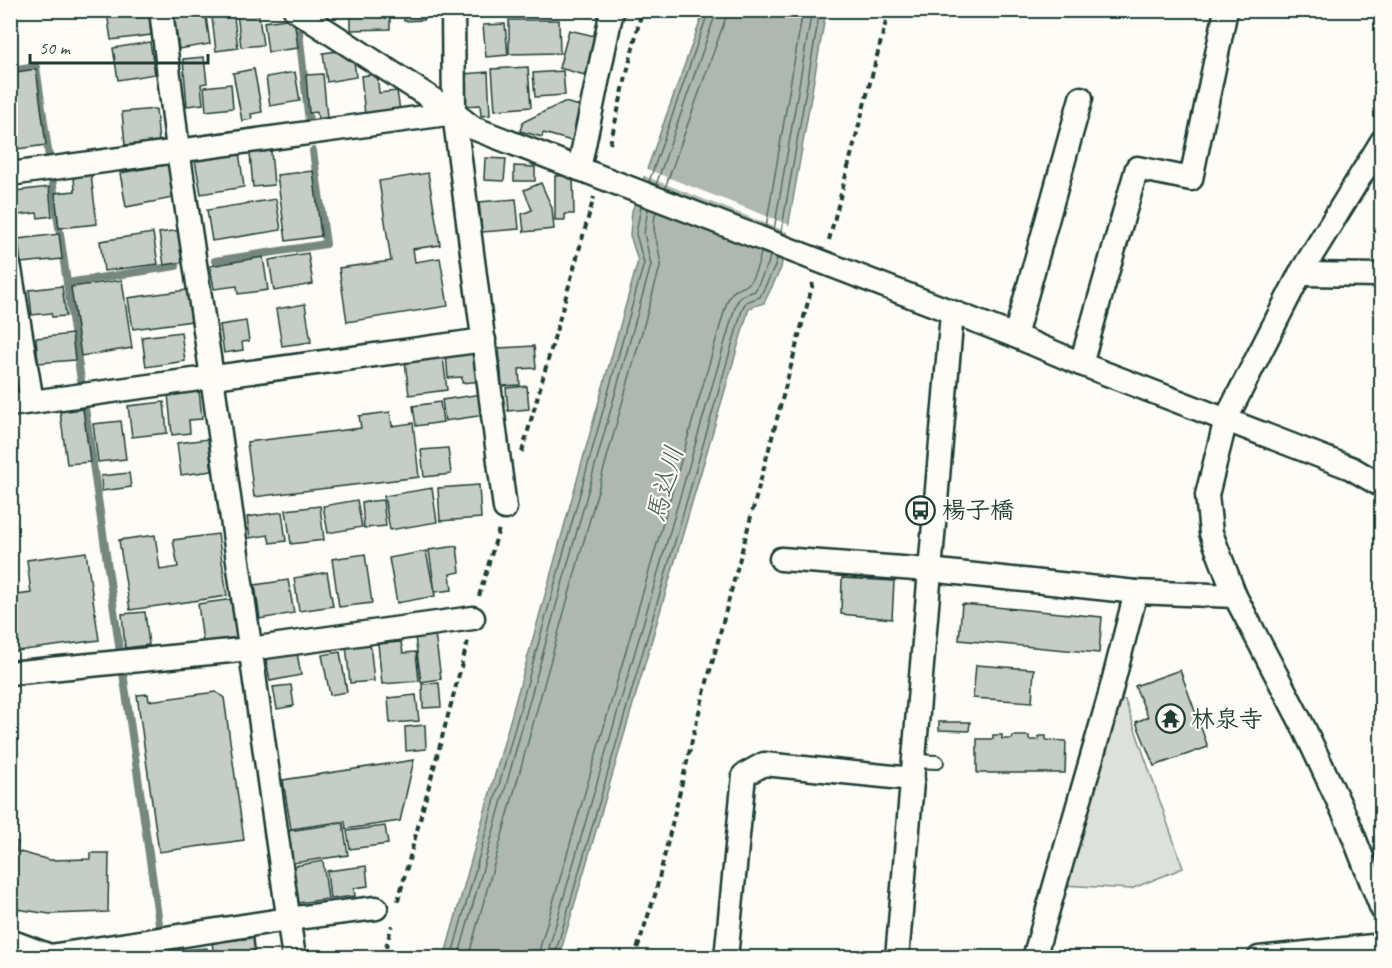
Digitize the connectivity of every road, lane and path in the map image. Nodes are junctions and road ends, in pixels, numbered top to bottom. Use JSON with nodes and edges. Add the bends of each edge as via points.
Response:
{"nodes":[{"id":1,"x":161,"y":10,"type":"edge"},
{"id":2,"x":295,"y":10,"type":"edge"},
{"id":3,"x":453,"y":10,"type":"edge"},
{"id":4,"x":612,"y":10,"type":"edge"},
{"id":5,"x":889,"y":10,"type":"edge"},
{"id":6,"x":1226,"y":10,"type":"edge"},
{"id":7,"x":1081,"y":98,"type":"dead end"},
{"id":8,"x":454,"y":113,"type":"junction"},
{"id":9,"x":1382,"y":141,"type":"edge"},
{"id":10,"x":178,"y":150,"type":"junction"},
{"id":11,"x":589,"y":173,"type":"junction"},
{"id":12,"x":10,"y":174,"type":"edge"},
{"id":13,"x":819,"y":260,"type":"junction"},
{"id":14,"x":10,"y":269,"type":"edge"},
{"id":15,"x":1300,"y":274,"type":"junction"},
{"id":16,"x":1382,"y":275,"type":"edge"},
{"id":17,"x":952,"y":313,"type":"junction"},
{"id":18,"x":1015,"y":336,"type":"junction"},
{"id":19,"x":484,"y":340,"type":"junction"},
{"id":20,"x":1081,"y":364,"type":"junction"},
{"id":21,"x":212,"y":376,"type":"junction"},
{"id":22,"x":21,"y":404,"type":"edge"},
{"id":23,"x":1226,"y":419,"type":"junction"},
{"id":24,"x":1382,"y":486,"type":"edge"},
{"id":25,"x":505,"y":508,"type":"dead end"},
{"id":26,"x":781,"y":559,"type":"dead end"},
{"id":27,"x":929,"y":570,"type":"junction"},
{"id":28,"x":1136,"y":592,"type":"junction"},
{"id":29,"x":1235,"y":596,"type":"junction"},
{"id":30,"x":473,"y":618,"type":"dead end"},
{"id":31,"x":250,"y":649,"type":"junction"},
{"id":32,"x":10,"y":673,"type":"edge"},
{"id":33,"x":937,"y":762,"type":"dead end"},
{"id":34,"x":914,"y":770,"type":"junction"},
{"id":35,"x":376,"y":908,"type":"dead end"},
{"id":36,"x":1382,"y":909,"type":"edge"},
{"id":37,"x":288,"y":919,"type":"junction"},
{"id":38,"x":10,"y":941,"type":"edge"},
{"id":39,"x":1382,"y":945,"type":"edge"},
{"id":40,"x":46,"y":957,"type":"edge"},
{"id":41,"x":294,"y":957,"type":"edge"},
{"id":42,"x":634,"y":957,"type":"edge"},
{"id":43,"x":726,"y":957,"type":"edge"},
{"id":44,"x":897,"y":957,"type":"edge"},
{"id":45,"x":1034,"y":957,"type":"edge"},
{"id":46,"x":1259,"y":957,"type":"edge"}],
"edges":[{"from":1,"to":10,"type":"street"},
{"from":2,"to":8,"type":"street"},
{"from":3,"to":8,"type":"street"},
{"from":4,"to":11,"type":"street"},
{"from":5,"to":13,"type":"path"},
{"from":6,"to":20,"type":"street","via":[[1191,179],[1137,168]]},
{"from":7,"to":18,"type":"street"},
{"from":8,"to":10,"type":"street"},
{"from":8,"to":11,"type":"street","via":[[473,128]]},
{"from":8,"to":19,"type":"street"},
{"from":9,"to":15,"type":"street"},
{"from":10,"to":12,"type":"street"},
{"from":10,"to":21,"type":"street"},
{"from":11,"to":13,"type":"street"},
{"from":13,"to":17,"type":"street"},
{"from":13,"to":42,"type":"path","via":[[698,716],[655,895]]},
{"from":14,"to":22,"type":"street"},
{"from":15,"to":16,"type":"street"},
{"from":15,"to":23,"type":"street"},
{"from":17,"to":18,"type":"street"},
{"from":17,"to":27,"type":"street"},
{"from":18,"to":20,"type":"street"},
{"from":19,"to":21,"type":"street"},
{"from":19,"to":25,"type":"street"},
{"from":20,"to":23,"type":"street"},
{"from":21,"to":22,"type":"street"},
{"from":21,"to":31,"type":"street"},
{"from":23,"to":24,"type":"street","via":[[1351,468]]},
{"from":23,"to":29,"type":"street","via":[[1207,495],[1211,533]]},
{"from":26,"to":27,"type":"street"},
{"from":27,"to":28,"type":"street"},
{"from":27,"to":34,"type":"street"},
{"from":28,"to":29,"type":"street"},
{"from":28,"to":45,"type":"street"},
{"from":29,"to":36,"type":"street","via":[[1330,783]]},
{"from":30,"to":31,"type":"street"},
{"from":31,"to":32,"type":"street"},
{"from":31,"to":37,"type":"street"},
{"from":33,"to":34,"type":"lane"},
{"from":34,"to":43,"type":"street","via":[[764,764],[744,775]]},
{"from":34,"to":44,"type":"street"},
{"from":35,"to":37,"type":"street"},
{"from":37,"to":40,"type":"street"},
{"from":37,"to":41,"type":"street"},
{"from":38,"to":40,"type":"street"},
{"from":39,"to":46,"type":"street"}]}
